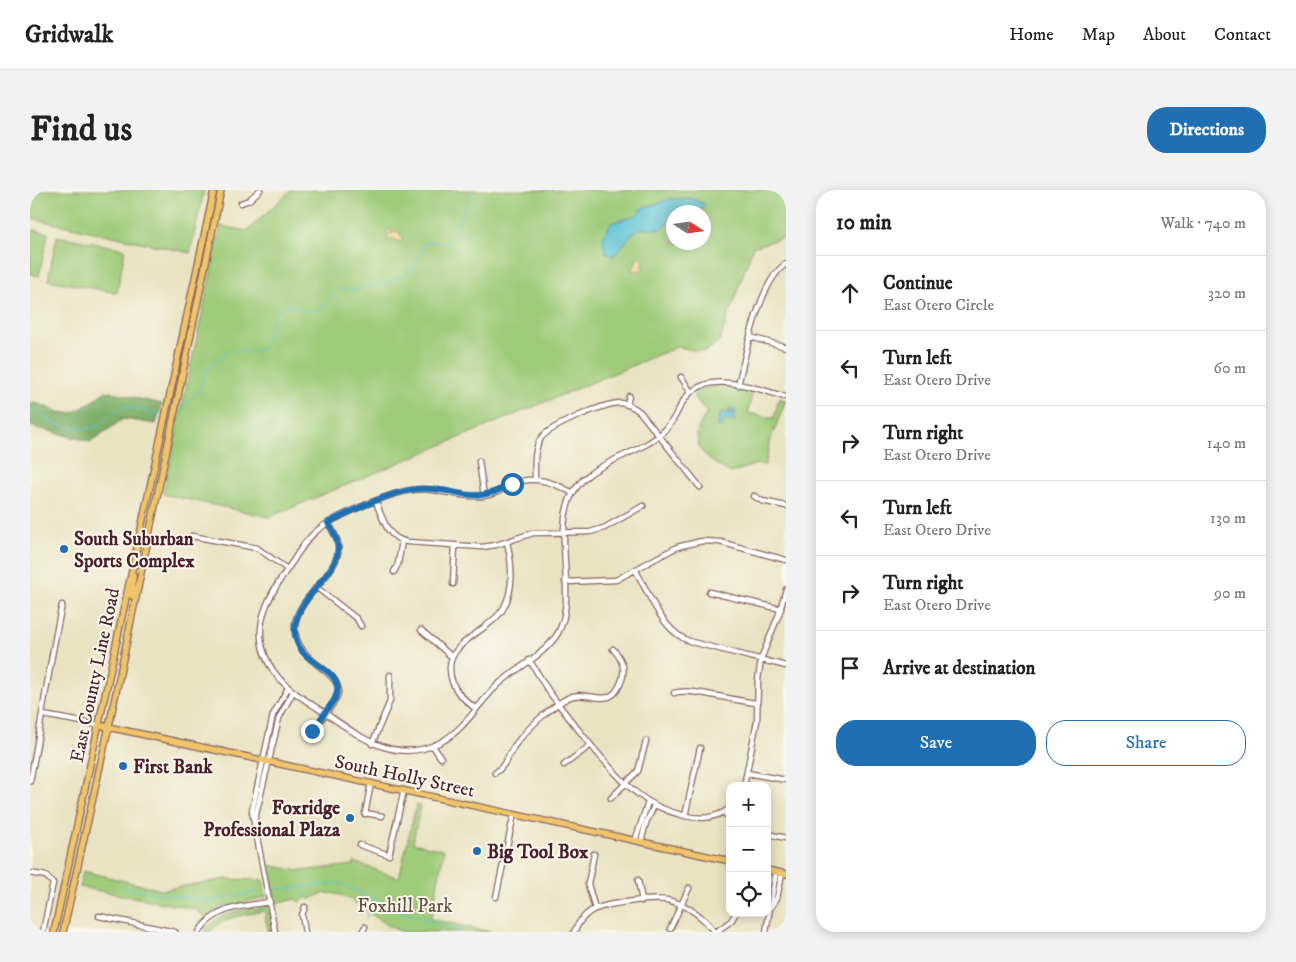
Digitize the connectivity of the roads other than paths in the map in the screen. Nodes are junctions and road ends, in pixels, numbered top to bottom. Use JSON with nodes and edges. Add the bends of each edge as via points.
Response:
{"nodes":[{"id":1,"x":214,"y":190,"type":"edge"},
{"id":2,"x":221,"y":190,"type":"edge"},
{"id":3,"x":260,"y":190,"type":"edge"},
{"id":4,"x":240,"y":203,"type":"dead end"},
{"id":5,"x":786,"y":264,"type":"edge"},
{"id":6,"x":750,"y":337,"type":"junction"},
{"id":7,"x":786,"y":347,"type":"edge"},
{"id":8,"x":681,"y":377,"type":"dead end"},
{"id":9,"x":738,"y":385,"type":"junction"},
{"id":10,"x":692,"y":392,"type":"junction"},
{"id":11,"x":629,"y":396,"type":"dead end"},
{"id":12,"x":786,"y":397,"type":"edge"},
{"id":13,"x":627,"y":404,"type":"junction"},
{"id":14,"x":534,"y":434,"type":"dead end"},
{"id":15,"x":659,"y":436,"type":"junction"},
{"id":16,"x":540,"y":439,"type":"junction"},
{"id":17,"x":479,"y":461,"type":"dead end"},
{"id":18,"x":535,"y":480,"type":"junction"},
{"id":19,"x":427,"y":482,"type":"dead end"},
{"id":20,"x":700,"y":487,"type":"dead end"},
{"id":21,"x":426,"y":489,"type":"junction"},
{"id":22,"x":573,"y":493,"type":"junction"},
{"id":23,"x":484,"y":496,"type":"junction"},
{"id":24,"x":754,"y":496,"type":"dead end"},
{"id":25,"x":376,"y":502,"type":"junction"},
{"id":26,"x":644,"y":506,"type":"dead end"},
{"id":27,"x":786,"y":506,"type":"edge"},
{"id":28,"x":328,"y":523,"type":"junction"},
{"id":29,"x":564,"y":533,"type":"junction"},
{"id":30,"x":192,"y":536,"type":"dead end"},
{"id":31,"x":402,"y":541,"type":"junction"},
{"id":32,"x":507,"y":542,"type":"junction"},
{"id":33,"x":455,"y":545,"type":"junction"},
{"id":34,"x":786,"y":560,"type":"edge"},
{"id":35,"x":134,"y":561,"type":"junction"},
{"id":36,"x":287,"y":569,"type":"junction"},
{"id":37,"x":636,"y":571,"type":"junction"},
{"id":38,"x":394,"y":572,"type":"dead end"},
{"id":39,"x":565,"y":582,"type":"junction"},
{"id":40,"x":453,"y":584,"type":"dead end"},
{"id":41,"x":316,"y":587,"type":"junction"},
{"id":42,"x":786,"y":589,"type":"edge"},
{"id":43,"x":709,"y":592,"type":"dead end"},
{"id":44,"x":62,"y":605,"type":"dead end"},
{"id":45,"x":781,"y":609,"type":"junction"},
{"id":46,"x":130,"y":620,"type":"junction"},
{"id":47,"x":362,"y":626,"type":"dead end"},
{"id":48,"x":421,"y":630,"type":"dead end"},
{"id":49,"x":613,"y":649,"type":"dead end"},
{"id":50,"x":452,"y":657,"type":"junction"},
{"id":51,"x":761,"y":659,"type":"junction"},
{"id":52,"x":529,"y":660,"type":"junction"},
{"id":53,"x":786,"y":666,"type":"edge"},
{"id":54,"x":390,"y":675,"type":"dead end"},
{"id":55,"x":288,"y":688,"type":"junction"},
{"id":56,"x":293,"y":692,"type":"junction"},
{"id":57,"x":674,"y":693,"type":"dead end"},
{"id":58,"x":758,"y":703,"type":"junction"},
{"id":59,"x":559,"y":704,"type":"junction"},
{"id":60,"x":476,"y":709,"type":"junction"},
{"id":61,"x":325,"y":713,"type":"junction"},
{"id":62,"x":43,"y":715,"type":"junction"},
{"id":63,"x":99,"y":725,"type":"junction"},
{"id":64,"x":109,"y":726,"type":"junction"},
{"id":65,"x":312,"y":731,"type":"dead end"},
{"id":66,"x":646,"y":741,"type":"dead end"},
{"id":67,"x":372,"y":744,"type":"junction"},
{"id":68,"x":591,"y":745,"type":"junction"},
{"id":69,"x":433,"y":746,"type":"junction"},
{"id":70,"x":700,"y":748,"type":"dead end"},
{"id":71,"x":441,"y":758,"type":"dead end"},
{"id":72,"x":263,"y":760,"type":"junction"},
{"id":73,"x":270,"y":761,"type":"junction"},
{"id":74,"x":564,"y":765,"type":"dead end"},
{"id":75,"x":495,"y":773,"type":"dead end"},
{"id":76,"x":747,"y":773,"type":"junction"},
{"id":77,"x":786,"y":780,"type":"edge"},
{"id":78,"x":30,"y":781,"type":"edge"},
{"id":79,"x":745,"y":782,"type":"edge"},
{"id":80,"x":372,"y":783,"type":"junction"},
{"id":81,"x":625,"y":785,"type":"junction"},
{"id":82,"x":404,"y":790,"type":"junction"},
{"id":83,"x":611,"y":798,"type":"dead end"},
{"id":84,"x":648,"y":802,"type":"junction"},
{"id":85,"x":654,"y":806,"type":"junction"},
{"id":86,"x":724,"y":812,"type":"joint"},
{"id":87,"x":514,"y":814,"type":"junction"},
{"id":88,"x":726,"y":815,"type":"edge"},
{"id":89,"x":382,"y":816,"type":"dead end"},
{"id":90,"x":685,"y":816,"type":"junction"},
{"id":91,"x":254,"y":825,"type":"junction"},
{"id":92,"x":771,"y":835,"type":"edge"},
{"id":93,"x":786,"y":838,"type":"edge"},
{"id":94,"x":638,"y":841,"type":"junction"},
{"id":95,"x":360,"y":845,"type":"dead end"},
{"id":96,"x":594,"y":854,"type":"dead end"},
{"id":97,"x":726,"y":861,"type":"edge"},
{"id":98,"x":30,"y":872,"type":"edge"},
{"id":99,"x":781,"y":873,"type":"edge"},
{"id":100,"x":638,"y":880,"type":"dead end"},
{"id":101,"x":690,"y":888,"type":"dead end"},
{"id":102,"x":496,"y":897,"type":"dead end"},
{"id":103,"x":642,"y":901,"type":"junction"},
{"id":104,"x":270,"y":902,"type":"junction"},
{"id":105,"x":682,"y":905,"type":"junction"},
{"id":106,"x":305,"y":907,"type":"dead end"},
{"id":107,"x":594,"y":909,"type":"junction"},
{"id":108,"x":99,"y":916,"type":"dead end"},
{"id":109,"x":734,"y":917,"type":"edge"},
{"id":110,"x":670,"y":929,"type":"dead end"},
{"id":111,"x":43,"y":932,"type":"edge"},
{"id":112,"x":54,"y":932,"type":"edge"},
{"id":113,"x":63,"y":932,"type":"edge"},
{"id":114,"x":175,"y":932,"type":"edge"},
{"id":115,"x":199,"y":932,"type":"edge"},
{"id":116,"x":275,"y":932,"type":"edge"},
{"id":117,"x":305,"y":932,"type":"edge"},
{"id":118,"x":574,"y":932,"type":"edge"},
{"id":119,"x":716,"y":932,"type":"edge"},
{"id":120,"x":766,"y":932,"type":"edge"}],
"edges":[{"from":1,"to":35,"type":"main road","name":"East County Line Road"},
{"from":2,"to":46,"type":"main road","name":"East County Line Road"},
{"from":3,"to":4,"type":"street"},
{"from":5,"to":6,"type":"street","via":[[770,281]]},
{"from":6,"to":7,"type":"street"},
{"from":6,"to":9,"type":"street"},
{"from":8,"to":10,"type":"street"},
{"from":9,"to":10,"type":"street","via":[[715,383]]},
{"from":9,"to":12,"type":"street"},
{"from":10,"to":15,"type":"street"},
{"from":11,"to":13,"type":"street"},
{"from":13,"to":15,"type":"street","via":[[640,412]]},
{"from":13,"to":16,"type":"street","via":[[598,409],[553,428]]},
{"from":14,"to":16,"type":"street"},
{"from":15,"to":20,"type":"street"},
{"from":15,"to":22,"type":"street","via":[[596,469]]},
{"from":16,"to":18,"type":"street","via":[[535,453]]},
{"from":17,"to":23,"type":"street"},
{"from":18,"to":22,"type":"street","via":[[553,483]]},
{"from":18,"to":23,"type":"street","via":[[516,483]]},
{"from":19,"to":21,"type":"street"},
{"from":21,"to":23,"type":"street"},
{"from":21,"to":25,"type":"street","via":[[404,491]]},
{"from":22,"to":29,"type":"street","via":[[567,507]]},
{"from":24,"to":27,"type":"street"},
{"from":25,"to":28,"type":"street"},
{"from":25,"to":31,"type":"street","via":[[391,535]]},
{"from":26,"to":29,"type":"street","via":[[597,531]]},
{"from":28,"to":36,"type":"street","via":[[310,537]]},
{"from":28,"to":41,"type":"street","via":[[338,541],[338,555]]},
{"from":29,"to":32,"type":"street","via":[[534,534]]},
{"from":29,"to":39,"type":"street"},
{"from":30,"to":36,"type":"street","via":[[257,548]]},
{"from":31,"to":33,"type":"street"},
{"from":31,"to":38,"type":"street"},
{"from":32,"to":33,"type":"street","via":[[486,546]]},
{"from":32,"to":50,"type":"street","via":[[511,563],[506,605],[497,618],[460,646]]},
{"from":33,"to":40,"type":"street"},
{"from":34,"to":37,"type":"street","via":[[720,542],[702,541],[677,547]]},
{"from":35,"to":46,"type":"main road"},
{"from":35,"to":63,"type":"main road","name":"East County Line Road"},
{"from":36,"to":55,"type":"street","via":[[266,602],[260,628],[267,661]]},
{"from":37,"to":39,"type":"street","via":[[606,582]]},
{"from":37,"to":51,"type":"street","via":[[667,624],[678,636]]},
{"from":39,"to":52,"type":"street","via":[[561,628],[553,641]]},
{"from":41,"to":47,"type":"street"},
{"from":41,"to":61,"type":"street","via":[[298,612],[295,631],[302,652],[332,676],[337,684],[336,697]]},
{"from":42,"to":45,"type":"street"},
{"from":43,"to":45,"type":"street"},
{"from":44,"to":62,"type":"street"},
{"from":45,"to":51,"type":"street"},
{"from":46,"to":64,"type":"main road","name":"East County Line Road"},
{"from":48,"to":50,"type":"street"},
{"from":49,"to":59,"type":"street","via":[[624,665],[624,674],[616,692],[604,698],[572,696]]},
{"from":50,"to":60,"type":"street","via":[[450,672],[453,686]]},
{"from":51,"to":53,"type":"street"},
{"from":51,"to":58,"type":"street"},
{"from":52,"to":59,"type":"street"},
{"from":52,"to":60,"type":"street","via":[[492,690]]},
{"from":54,"to":67,"type":"street","via":[[390,701]]},
{"from":55,"to":56,"type":"street"},
{"from":55,"to":72,"type":"street","via":[[274,711]]},
{"from":56,"to":61,"type":"street"},
{"from":56,"to":73,"type":"street","via":[[280,713]]},
{"from":57,"to":58,"type":"street","via":[[685,691]]},
{"from":58,"to":76,"type":"street"},
{"from":59,"to":68,"type":"street"},
{"from":59,"to":75,"type":"street","via":[[525,733]]},
{"from":60,"to":69,"type":"street","via":[[459,729]]},
{"from":61,"to":65,"type":"street"},
{"from":61,"to":67,"type":"street"},
{"from":62,"to":63,"type":"street","name":"South Holly Street"},
{"from":62,"to":78,"type":"street"},
{"from":63,"to":64,"type":"main road","name":"South Holly Street"},
{"from":63,"to":112,"type":"main road","name":"East County Line Road"},
{"from":64,"to":72,"type":"main road","name":"South Holly Street"},
{"from":64,"to":113,"type":"main road","name":"East County Line Road"},
{"from":66,"to":81,"type":"street","via":[[640,769]]},
{"from":67,"to":69,"type":"street","via":[[399,750]]},
{"from":68,"to":74,"type":"street"},
{"from":68,"to":81,"type":"street"},
{"from":69,"to":71,"type":"street"},
{"from":70,"to":90,"type":"street"},
{"from":72,"to":73,"type":"main road","name":"South Holly Street"},
{"from":72,"to":91,"type":"street","via":[[252,811]]},
{"from":73,"to":80,"type":"main road","name":"South Holly Street"},
{"from":73,"to":91,"type":"street"},
{"from":76,"to":77,"type":"street"},
{"from":76,"to":79,"type":"street"},
{"from":80,"to":82,"type":"main road","name":"South Holly Street"},
{"from":80,"to":89,"type":"street","via":[[365,814]]},
{"from":81,"to":83,"type":"street"},
{"from":81,"to":84,"type":"street"},
{"from":82,"to":87,"type":"main road","name":"South Holly Street"},
{"from":82,"to":95,"type":"street","via":[[389,855]]},
{"from":84,"to":85,"type":"street"},
{"from":84,"to":94,"type":"street"},
{"from":85,"to":90,"type":"street"},
{"from":85,"to":94,"type":"street"},
{"from":86,"to":88,"type":"street"},
{"from":86,"to":90,"type":"street","via":[[706,818]]},
{"from":87,"to":94,"type":"main road","name":"South Holly Street"},
{"from":87,"to":102,"type":"street"},
{"from":91,"to":104,"type":"street"},
{"from":92,"to":93,"type":"street"},
{"from":94,"to":97,"type":"main road","name":"South Holly Street"},
{"from":96,"to":107,"type":"street","via":[[588,884]]},
{"from":98,"to":111,"type":"street","via":[[46,876],[53,883]]},
{"from":99,"to":120,"type":"street"},
{"from":100,"to":103,"type":"street"},
{"from":101,"to":105,"type":"street"},
{"from":103,"to":105,"type":"street","via":[[662,900]]},
{"from":103,"to":107,"type":"street"},
{"from":104,"to":115,"type":"street","via":[[220,912]]},
{"from":104,"to":116,"type":"street"},
{"from":105,"to":110,"type":"street"},
{"from":105,"to":119,"type":"street","via":[[701,916]]},
{"from":106,"to":117,"type":"street","via":[[302,915]]},
{"from":107,"to":118,"type":"street","via":[[580,921]]},
{"from":108,"to":114,"type":"street"},
{"from":109,"to":119,"type":"street"}]}
